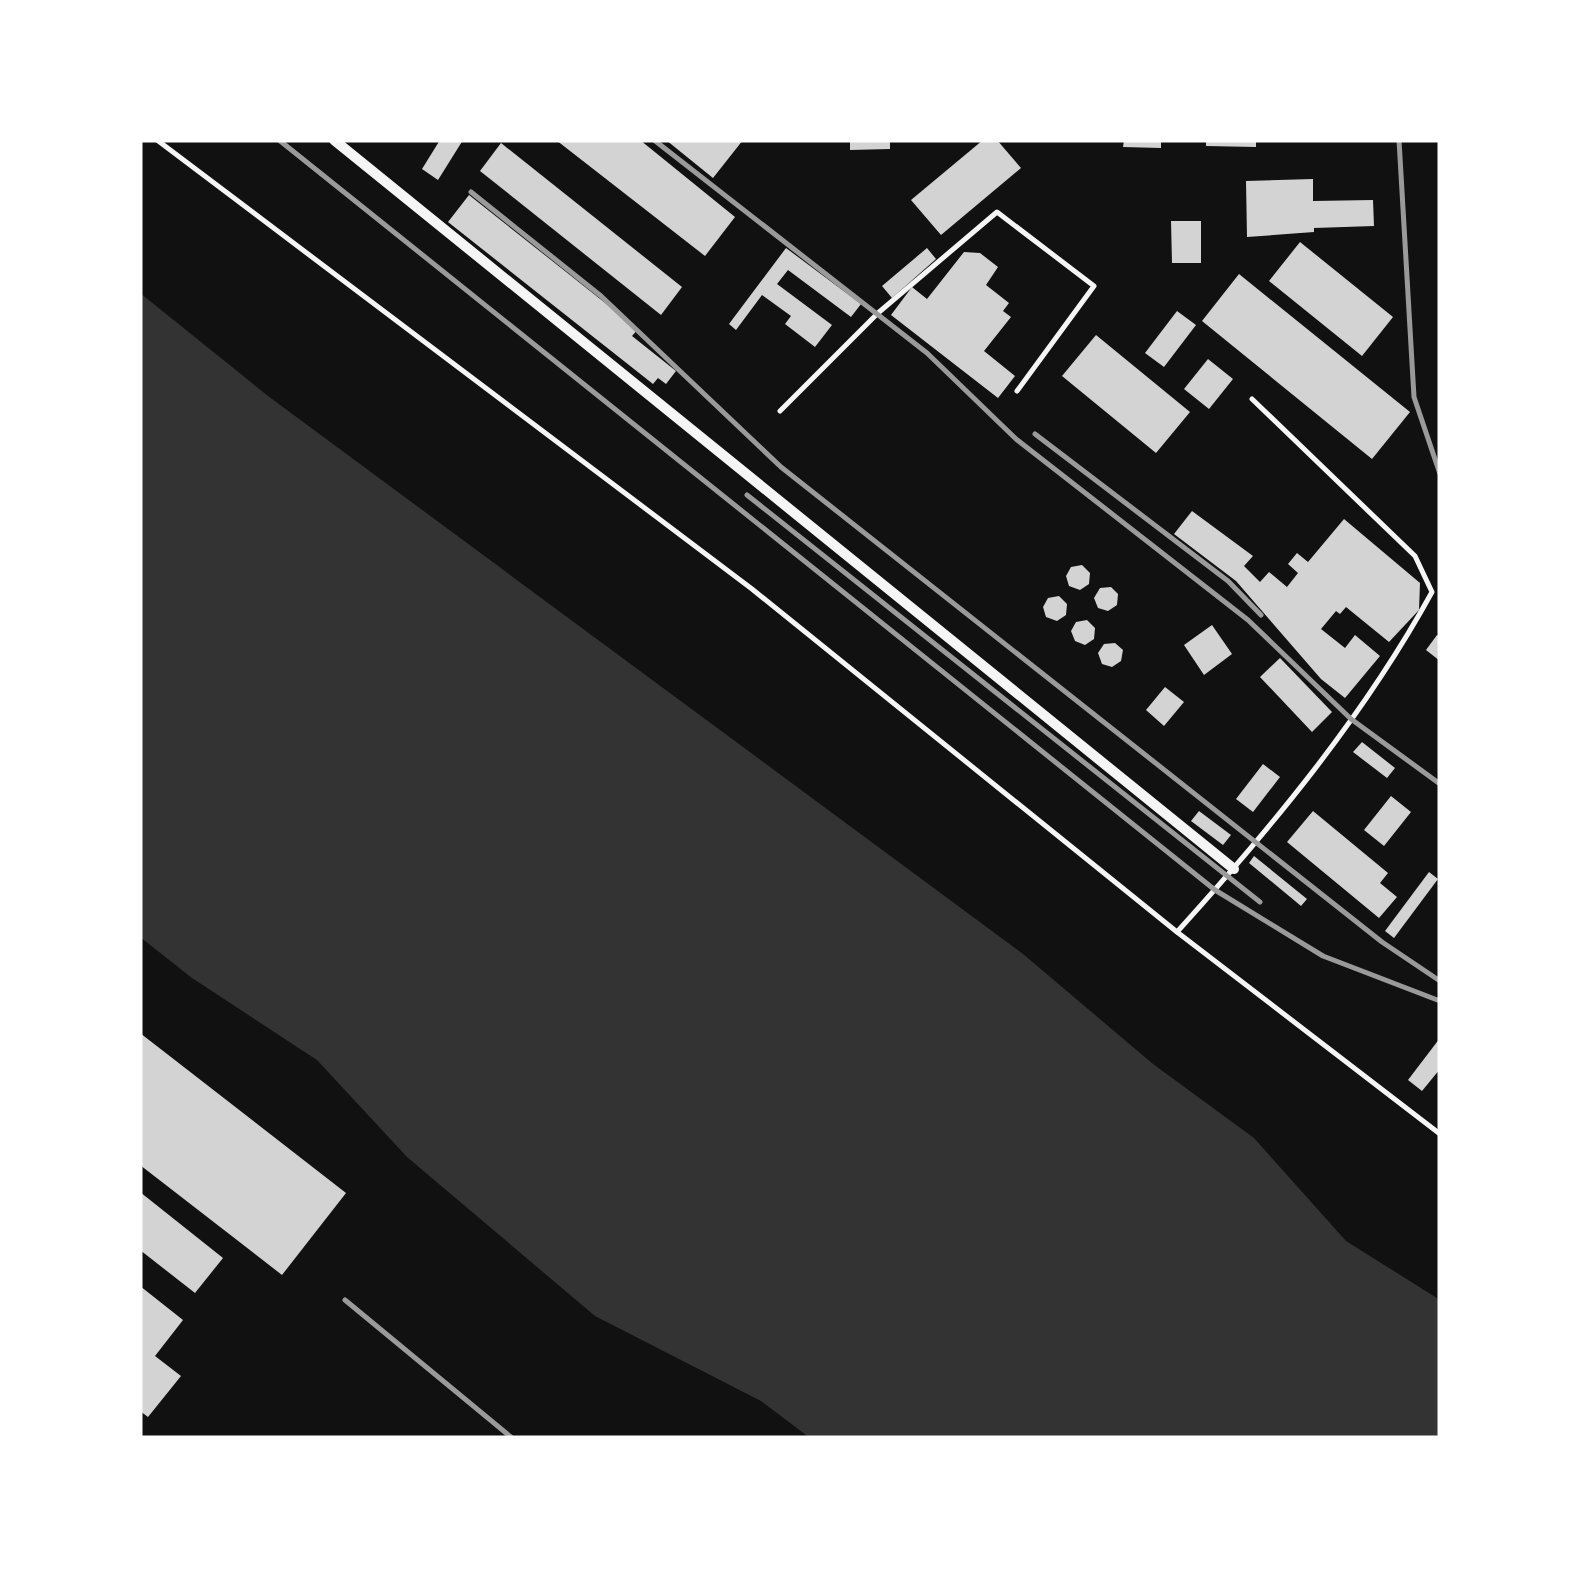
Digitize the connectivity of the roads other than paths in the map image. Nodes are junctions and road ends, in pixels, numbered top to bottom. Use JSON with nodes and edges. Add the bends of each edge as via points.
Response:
{"nodes":[{"id":1,"x":157,"y":140,"type":"edge"},
{"id":2,"x":334,"y":140,"type":"edge"},
{"id":3,"x":1016,"y":390,"type":"dead end"},
{"id":4,"x":1252,"y":399,"type":"dead end"},
{"id":5,"x":780,"y":411,"type":"dead end"},
{"id":6,"x":1234,"y":869,"type":"junction"},
{"id":7,"x":1178,"y":932,"type":"junction"},
{"id":8,"x":1440,"y":1134,"type":"edge"}],
"edges":[{"from":1,"to":7,"type":"lane","via":[[752,589]]},
{"from":2,"to":6,"type":"street"},
{"from":3,"to":5,"type":"lane","via":[[1094,286],[996,212],[878,313]]},
{"from":4,"to":6,"type":"lane","via":[[1415,556],[1432,592],[1329,751]]},
{"from":6,"to":7,"type":"lane"},
{"from":7,"to":8,"type":"lane"}]}
